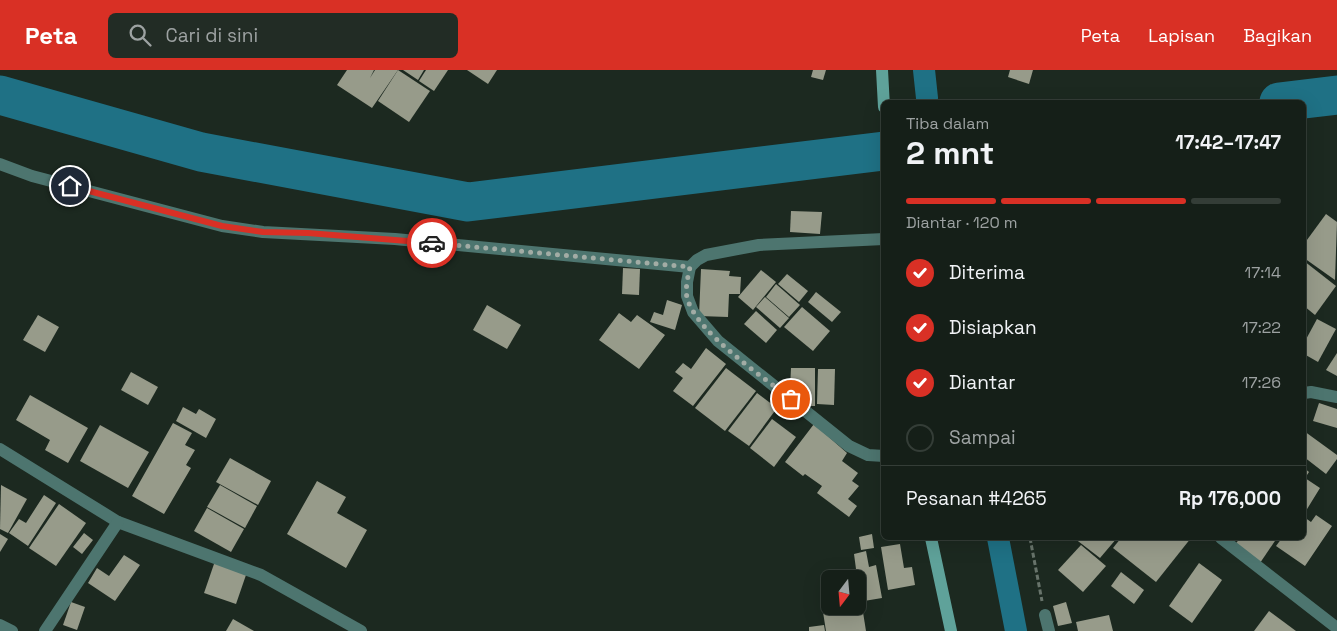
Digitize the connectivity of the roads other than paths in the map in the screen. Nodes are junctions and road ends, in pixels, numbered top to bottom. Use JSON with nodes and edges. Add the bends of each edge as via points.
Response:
{"nodes":[{"id":1,"x":882,"y":70,"type":"edge"},
{"id":2,"x":884,"y":100,"type":"edge"},
{"id":3,"x":0,"y":164,"type":"edge"},
{"id":4,"x":881,"y":239,"type":"edge"},
{"id":5,"x":690,"y":267,"type":"junction"},
{"id":6,"x":1306,"y":393,"type":"edge"},
{"id":7,"x":1337,"y":397,"type":"edge"},
{"id":8,"x":0,"y":449,"type":"edge"},
{"id":9,"x":881,"y":456,"type":"edge"},
{"id":10,"x":118,"y":522,"type":"junction"},
{"id":11,"x":931,"y":540,"type":"edge"},
{"id":12,"x":1224,"y":540,"type":"edge"},
{"id":13,"x":1045,"y":615,"type":"road end"},
{"id":14,"x":0,"y":624,"type":"edge"},
{"id":15,"x":1337,"y":628,"type":"edge"},
{"id":16,"x":12,"y":631,"type":"edge"},
{"id":17,"x":45,"y":631,"type":"edge"},
{"id":18,"x":361,"y":631,"type":"edge"},
{"id":19,"x":951,"y":631,"type":"edge"},
{"id":20,"x":1049,"y":631,"type":"edge"}],
"edges":[{"from":1,"to":2,"type":"street"},
{"from":3,"to":5,"type":"street","via":[[32,176],[222,226]]},
{"from":4,"to":5,"type":"street","via":[[759,244],[706,255]]},
{"from":5,"to":9,"type":"street","via":[[687,296],[693,312],[718,340],[849,446],[868,455]]},
{"from":6,"to":7,"type":"street"},
{"from":8,"to":10,"type":"street"},
{"from":10,"to":17,"type":"street"},
{"from":10,"to":18,"type":"street","via":[[260,575]]},
{"from":11,"to":19,"type":"street"},
{"from":12,"to":15,"type":"street"},
{"from":13,"to":20,"type":"street"},
{"from":14,"to":16,"type":"street"}]}
